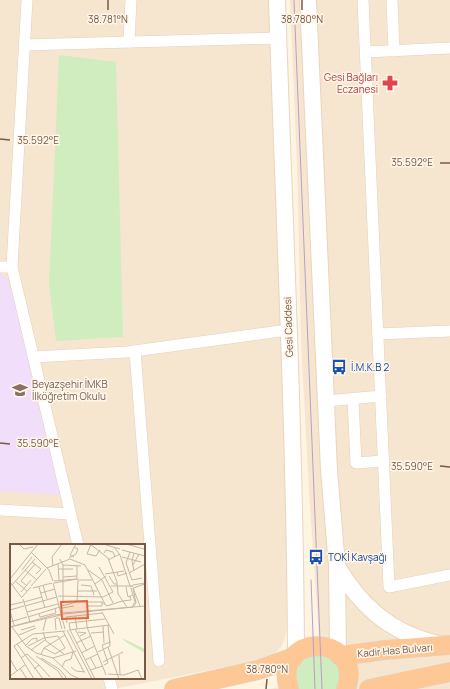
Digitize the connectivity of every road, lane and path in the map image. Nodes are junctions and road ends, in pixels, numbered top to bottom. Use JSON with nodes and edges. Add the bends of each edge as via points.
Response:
{"nodes":[{"id":1,"x":27,"y":0,"type":"edge"},
{"id":2,"x":131,"y":0,"type":"edge"},
{"id":3,"x":277,"y":0,"type":"edge"},
{"id":4,"x":308,"y":0,"type":"edge"},
{"id":5,"x":363,"y":0,"type":"edge"},
{"id":6,"x":392,"y":0,"type":"edge"},
{"id":7,"x":278,"y":38,"type":"junction"},
{"id":8,"x":129,"y":42,"type":"junction"},
{"id":9,"x":24,"y":45,"type":"junction"},
{"id":10,"x":450,"y":48,"type":"edge"},
{"id":11,"x":394,"y":51,"type":"junction"},
{"id":12,"x":366,"y":52,"type":"junction"},
{"id":13,"x":0,"y":267,"type":"edge"},
{"id":14,"x":12,"y":267,"type":"junction"},
{"id":15,"x":288,"y":330,"type":"junction"},
{"id":16,"x":450,"y":331,"type":"edge"},
{"id":17,"x":378,"y":334,"type":"junction"},
{"id":18,"x":135,"y":351,"type":"junction"},
{"id":19,"x":33,"y":357,"type":"junction"},
{"id":20,"x":381,"y":396,"type":"junction"},
{"id":21,"x":353,"y":399,"type":"junction"},
{"id":22,"x":326,"y":401,"type":"junction"},
{"id":23,"x":383,"y":461,"type":"junction"},
{"id":24,"x":0,"y":510,"type":"edge"},
{"id":25,"x":70,"y":514,"type":"junction"},
{"id":26,"x":78,"y":544,"type":"edge"},
{"id":27,"x":337,"y":566,"type":"junction"},
{"id":28,"x":450,"y":575,"type":"edge"},
{"id":29,"x":447,"y":645,"type":"edge"},
{"id":30,"x":339,"y":654,"type":"junction"},
{"id":31,"x":295,"y":656,"type":"junction"},
{"id":32,"x":159,"y":661,"type":"dead end"},
{"id":33,"x":444,"y":673,"type":"edge"},
{"id":34,"x":109,"y":679,"type":"edge"},
{"id":35,"x":112,"y":689,"type":"edge"},
{"id":36,"x":174,"y":689,"type":"edge"},
{"id":37,"x":289,"y":689,"type":"edge"},
{"id":38,"x":346,"y":689,"type":"edge"},
{"id":39,"x":369,"y":689,"type":"edge"},
{"id":40,"x":408,"y":689,"type":"edge"}],
"edges":[{"from":1,"to":9,"type":"street"},
{"from":2,"to":8,"type":"street"},
{"from":3,"to":7,"type":"main road","name":"Gesi Caddesi"},
{"from":4,"to":22,"type":"main road"},
{"from":5,"to":12,"type":"street"},
{"from":6,"to":11,"type":"street"},
{"from":7,"to":8,"type":"street"},
{"from":7,"to":15,"type":"main road","name":"Gesi Caddesi"},
{"from":8,"to":9,"type":"street"},
{"from":9,"to":14,"type":"street"},
{"from":10,"to":11,"type":"street"},
{"from":11,"to":12,"type":"street"},
{"from":12,"to":17,"type":"street"},
{"from":13,"to":14,"type":"street"},
{"from":14,"to":19,"type":"street"},
{"from":15,"to":18,"type":"street"},
{"from":15,"to":31,"type":"main road","name":"Gesi Caddesi","via":[[296,577]]},
{"from":16,"to":17,"type":"street"},
{"from":17,"to":20,"type":"street"},
{"from":18,"to":19,"type":"street"},
{"from":18,"to":32,"type":"street"},
{"from":19,"to":25,"type":"street"},
{"from":20,"to":21,"type":"street"},
{"from":20,"to":23,"type":"street"},
{"from":21,"to":22,"type":"street"},
{"from":21,"to":23,"type":"street","via":[[356,463]]},
{"from":22,"to":27,"type":"main road"},
{"from":23,"to":28,"type":"street","via":[[389,588]]},
{"from":24,"to":25,"type":"street"},
{"from":25,"to":26,"type":"street"},
{"from":27,"to":29,"type":"main road","via":[[360,600],[378,616],[411,635]]},
{"from":27,"to":30,"type":"main road"},
{"from":29,"to":30,"type":"highway","name":"Kadir Has Bulvarı"},
{"from":30,"to":31,"type":"highway","via":[[319,646],[305,648]]},
{"from":30,"to":38,"type":"highway","via":[[348,670]]},
{"from":31,"to":36,"type":"highway","via":[[258,670]]},
{"from":31,"to":37,"type":"highway","via":[[288,669]]},
{"from":33,"to":39,"type":"highway"},
{"from":33,"to":40,"type":"main road"},
{"from":34,"to":35,"type":"street"}]}
